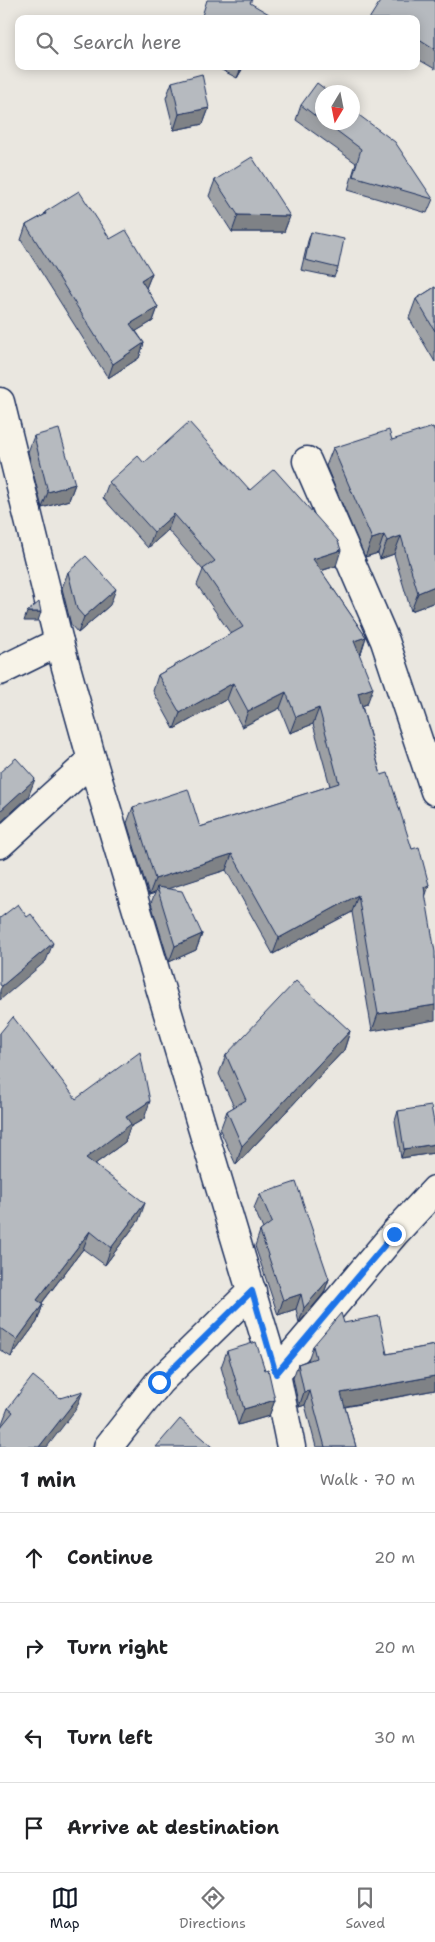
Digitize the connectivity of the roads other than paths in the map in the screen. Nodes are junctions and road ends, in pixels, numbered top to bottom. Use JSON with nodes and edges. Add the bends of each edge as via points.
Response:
{"nodes":[{"id":1,"x":0,"y":402,"type":"edge"},
{"id":2,"x":307,"y":461,"type":"dead end"},
{"id":3,"x":59,"y":642,"type":"junction"},
{"id":4,"x":0,"y":671,"type":"edge"},
{"id":5,"x":92,"y":760,"type":"junction"},
{"id":6,"x":435,"y":791,"type":"edge"},
{"id":7,"x":0,"y":844,"type":"edge"},
{"id":8,"x":435,"y":1190,"type":"edge"},
{"id":9,"x":252,"y":1291,"type":"junction"},
{"id":10,"x":276,"y":1374,"type":"junction"},
{"id":11,"x":108,"y":1447,"type":"edge"},
{"id":12,"x":291,"y":1447,"type":"edge"}],
"edges":[{"from":1,"to":3,"type":"street"},
{"from":2,"to":6,"type":"street","via":[[385,641]]},
{"from":3,"to":4,"type":"street"},
{"from":3,"to":5,"type":"street"},
{"from":5,"to":7,"type":"street"},
{"from":5,"to":9,"type":"street"},
{"from":8,"to":10,"type":"street"},
{"from":9,"to":10,"type":"street"},
{"from":9,"to":11,"type":"street","via":[[159,1382]]},
{"from":10,"to":12,"type":"street"}]}
